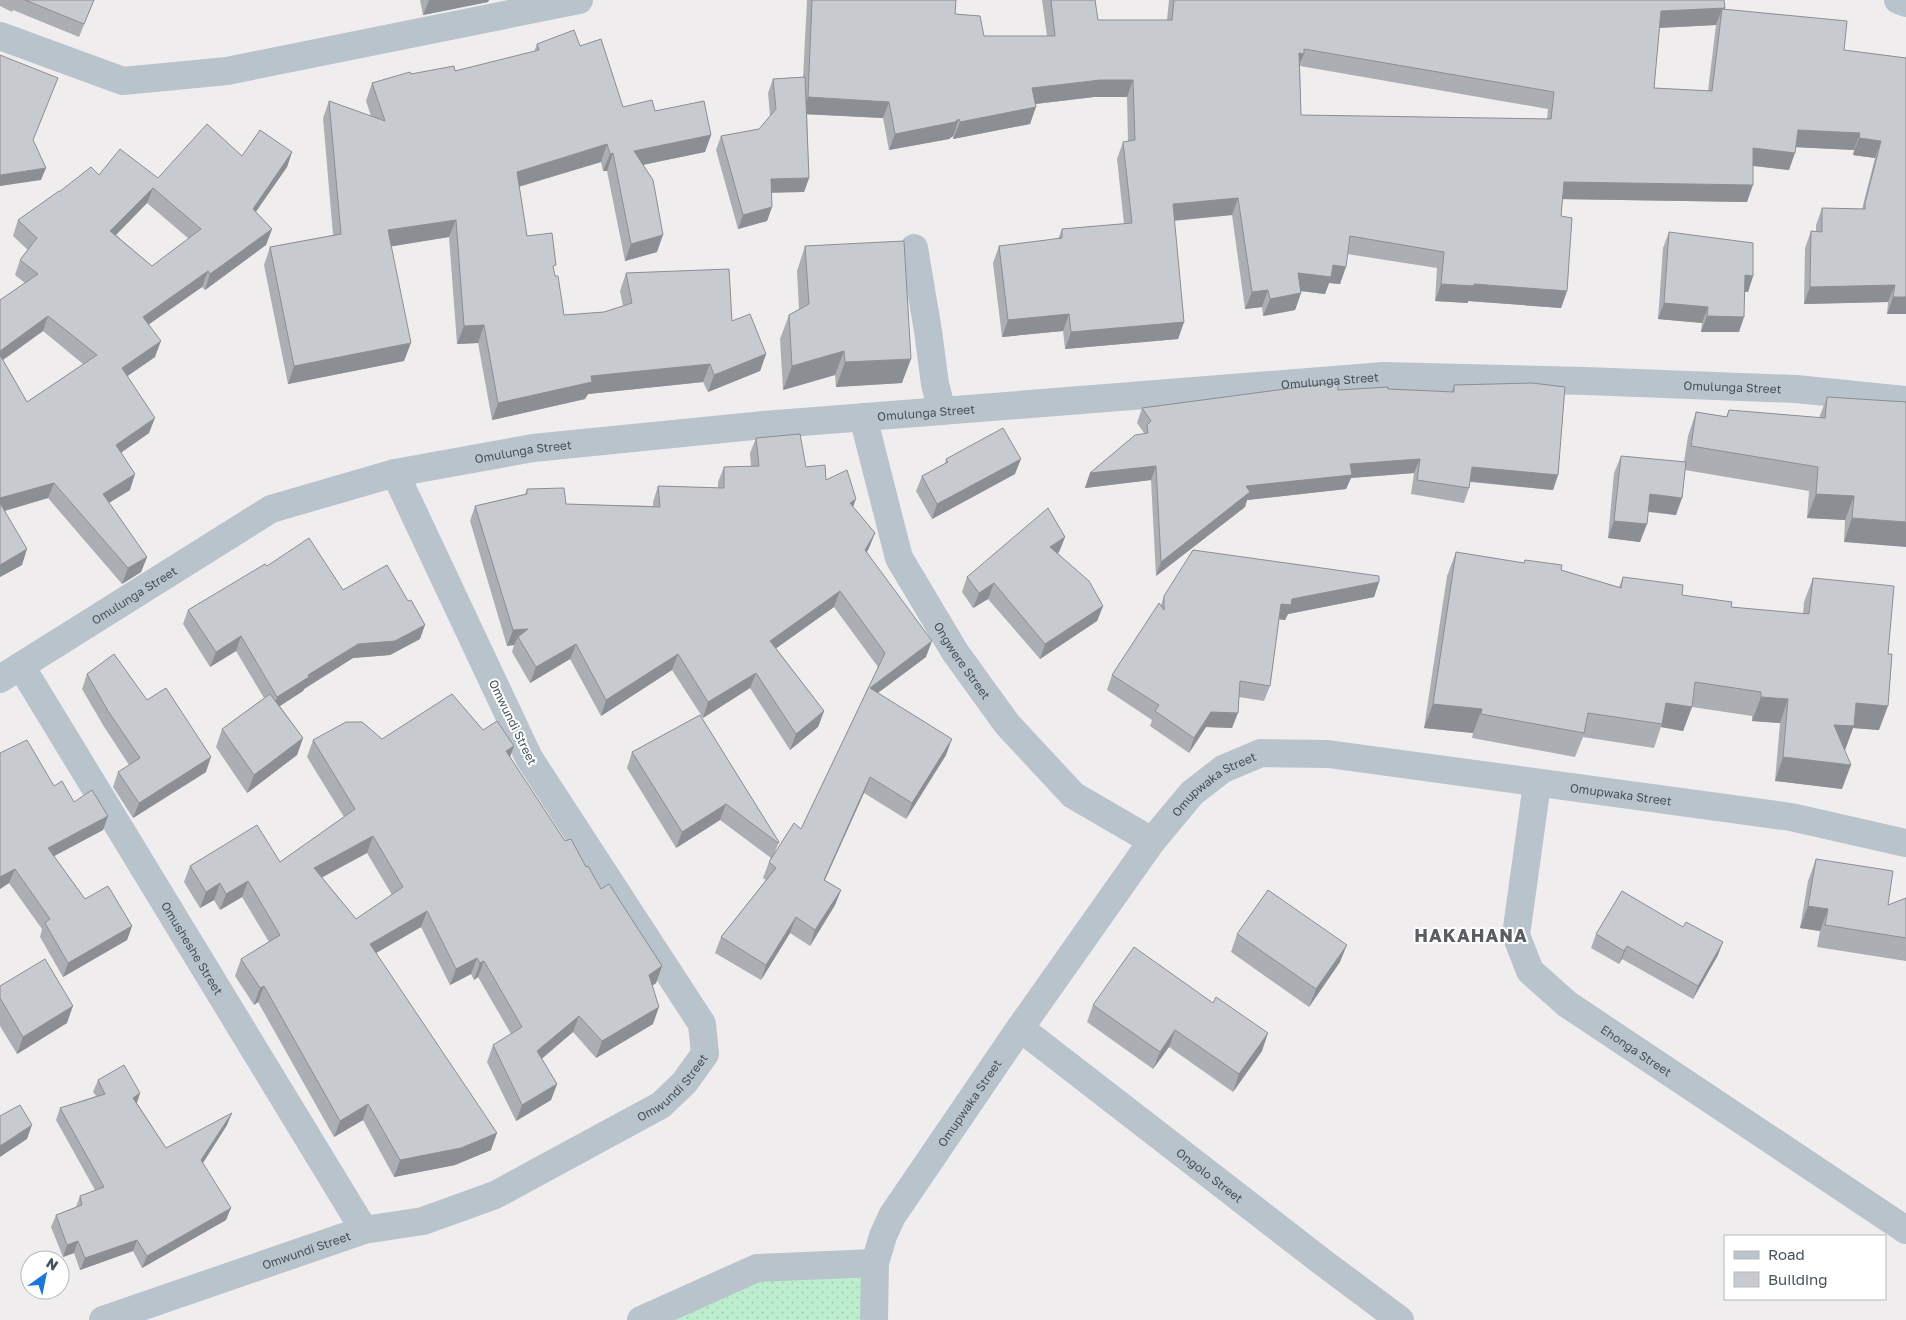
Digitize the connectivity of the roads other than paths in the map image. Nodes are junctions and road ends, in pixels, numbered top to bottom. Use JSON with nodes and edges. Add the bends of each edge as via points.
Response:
{"nodes":[{"id":1,"x":579,"y":0,"type":"edge"},
{"id":2,"x":1898,"y":0,"type":"edge"},
{"id":3,"x":1906,"y":3,"type":"edge"},
{"id":4,"x":0,"y":36,"type":"edge"},
{"id":5,"x":914,"y":248,"type":"dead end"},
{"id":6,"x":1906,"y":400,"type":"edge"},
{"id":7,"x":942,"y":411,"type":"junction"},
{"id":8,"x":863,"y":417,"type":"junction"},
{"id":9,"x":395,"y":473,"type":"junction"},
{"id":10,"x":10,"y":673,"type":"edge"},
{"id":11,"x":1537,"y":784,"type":"junction"},
{"id":12,"x":1152,"y":841,"type":"junction"},
{"id":13,"x":1906,"y":843,"type":"edge"},
{"id":14,"x":1020,"y":1028,"type":"junction"},
{"id":15,"x":364,"y":1230,"type":"junction"},
{"id":16,"x":1906,"y":1230,"type":"edge"},
{"id":17,"x":875,"y":1263,"type":"junction"},
{"id":18,"x":103,"y":1320,"type":"edge"},
{"id":19,"x":641,"y":1320,"type":"edge"},
{"id":20,"x":874,"y":1320,"type":"edge"},
{"id":21,"x":1400,"y":1320,"type":"edge"}],
"edges":[{"from":1,"to":4,"type":"street","via":[[227,71],[123,81]]},
{"from":2,"to":3,"type":"street"},
{"from":5,"to":7,"type":"street"},
{"from":6,"to":7,"type":"street","name":"Omulunga Street","via":[[1796,389],[1384,376]]},
{"from":7,"to":8,"type":"street","name":"Omulunga Street"},
{"from":8,"to":9,"type":"street","name":"Omulunga Street","via":[[533,448]]},
{"from":8,"to":12,"type":"street","name":"Ongwere Street","via":[[899,558],[955,652],[1007,724],[1073,795]]},
{"from":9,"to":10,"type":"street","name":"Omulunga Street","via":[[271,510]]},
{"from":9,"to":15,"type":"street","name":"Omwundi Street","via":[[529,758],[702,1024],[705,1054],[661,1105],[495,1195],[423,1221]]},
{"from":10,"to":15,"type":"street","name":"Omusheshe Street"},
{"from":11,"to":12,"type":"street","name":"Omupwaka Street","via":[[1328,754],[1261,753],[1223,769],[1192,794]]},
{"from":11,"to":13,"type":"street","name":"Omupwaka Street","via":[[1791,817]]},
{"from":11,"to":16,"type":"street","name":"Ehonga Street","via":[[1516,935],[1530,972],[1567,1004]]},
{"from":12,"to":14,"type":"street","name":"Omupwaka Street"},
{"from":14,"to":17,"type":"street","name":"Omupwaka Street","via":[[892,1216]]},
{"from":14,"to":21,"type":"street","name":"Ongolo Street"},
{"from":15,"to":18,"type":"street","name":"Omwundi Street"},
{"from":17,"to":19,"type":"street","via":[[757,1268]]},
{"from":17,"to":20,"type":"street","name":"Omupwaka Street"}]}
